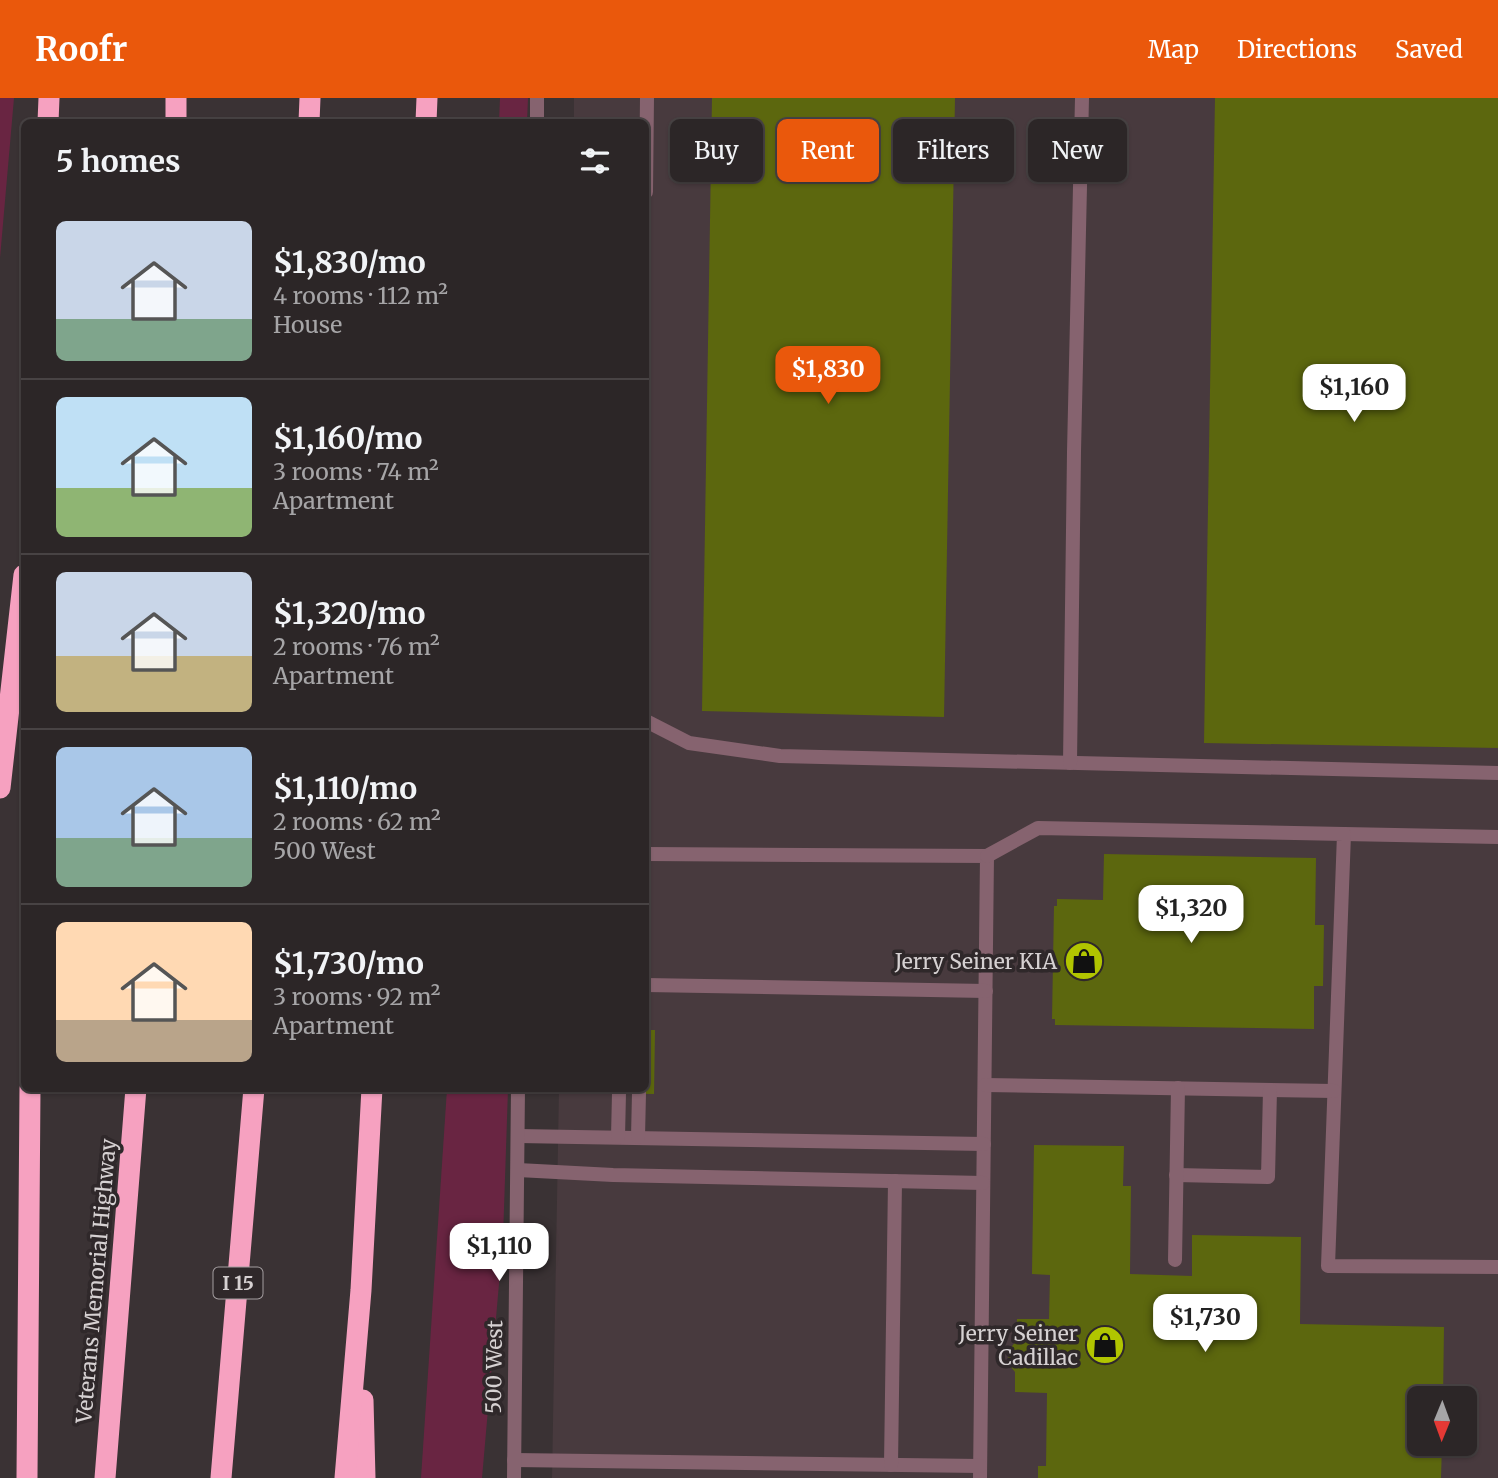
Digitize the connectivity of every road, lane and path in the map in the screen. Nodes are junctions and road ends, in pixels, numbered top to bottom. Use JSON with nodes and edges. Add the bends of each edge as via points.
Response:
{"nodes":[{"id":1,"x":49,"y":98,"type":"edge"},
{"id":2,"x":176,"y":98,"type":"edge"},
{"id":3,"x":310,"y":98,"type":"edge"},
{"id":4,"x":427,"y":98,"type":"edge"},
{"id":5,"x":537,"y":98,"type":"edge"},
{"id":6,"x":647,"y":98,"type":"edge"},
{"id":7,"x":1082,"y":98,"type":"edge"},
{"id":8,"x":48,"y":119,"type":"edge"},
{"id":9,"x":176,"y":119,"type":"edge"},
{"id":10,"x":309,"y":119,"type":"edge"},
{"id":11,"x":426,"y":119,"type":"edge"},
{"id":12,"x":537,"y":119,"type":"edge"},
{"id":13,"x":647,"y":119,"type":"edge"},
{"id":14,"x":21,"y":602,"type":"edge"},
{"id":15,"x":649,"y":723,"type":"edge"},
{"id":16,"x":1070,"y":763,"type":"junction"},
{"id":17,"x":1498,"y":773,"type":"edge"},
{"id":18,"x":0,"y":788,"type":"edge"},
{"id":19,"x":1344,"y":834,"type":"junction"},
{"id":20,"x":1498,"y":837,"type":"edge"},
{"id":21,"x":649,"y":855,"type":"edge"},
{"id":22,"x":987,"y":856,"type":"junction"},
{"id":23,"x":649,"y":985,"type":"edge"},
{"id":24,"x":986,"y":991,"type":"junction"},
{"id":25,"x":985,"y":1085,"type":"junction"},
{"id":26,"x":1178,"y":1088,"type":"junction"},
{"id":27,"x":1270,"y":1090,"type":"junction"},
{"id":28,"x":1334,"y":1091,"type":"junction"},
{"id":29,"x":30,"y":1092,"type":"edge"},
{"id":30,"x":136,"y":1092,"type":"edge"},
{"id":31,"x":254,"y":1092,"type":"edge"},
{"id":32,"x":372,"y":1092,"type":"edge"},
{"id":33,"x":518,"y":1092,"type":"edge"},
{"id":34,"x":619,"y":1093,"type":"dead end"},
{"id":35,"x":639,"y":1093,"type":"dead end"},
{"id":36,"x":518,"y":1136,"type":"junction"},
{"id":37,"x":618,"y":1137,"type":"junction"},
{"id":38,"x":638,"y":1138,"type":"junction"},
{"id":39,"x":984,"y":1144,"type":"junction"},
{"id":40,"x":518,"y":1170,"type":"junction"},
{"id":41,"x":1176,"y":1175,"type":"junction"},
{"id":42,"x":895,"y":1181,"type":"junction"},
{"id":43,"x":983,"y":1183,"type":"junction"},
{"id":44,"x":1175,"y":1260,"type":"dead end"},
{"id":45,"x":1498,"y":1267,"type":"edge"},
{"id":46,"x":360,"y":1290,"type":"junction"},
{"id":47,"x":514,"y":1460,"type":"junction"},
{"id":48,"x":891,"y":1465,"type":"junction"},
{"id":49,"x":980,"y":1472,"type":"edge"},
{"id":50,"x":27,"y":1478,"type":"edge"},
{"id":51,"x":105,"y":1478,"type":"edge"},
{"id":52,"x":221,"y":1478,"type":"edge"},
{"id":53,"x":345,"y":1478,"type":"edge"},
{"id":54,"x":365,"y":1478,"type":"edge"},
{"id":55,"x":514,"y":1478,"type":"edge"}],
"edges":[{"from":1,"to":8,"type":"highway"},
{"from":2,"to":9,"type":"highway"},
{"from":3,"to":10,"type":"highway"},
{"from":4,"to":11,"type":"highway"},
{"from":5,"to":12,"type":"street"},
{"from":6,"to":13,"type":"street"},
{"from":7,"to":16,"type":"street"},
{"from":14,"to":18,"type":"highway"},
{"from":15,"to":16,"type":"street","via":[[690,743],[780,756]]},
{"from":16,"to":17,"type":"street"},
{"from":19,"to":20,"type":"street"},
{"from":19,"to":22,"type":"street","via":[[1038,828]]},
{"from":19,"to":28,"type":"street"},
{"from":21,"to":22,"type":"street"},
{"from":22,"to":24,"type":"street"},
{"from":23,"to":24,"type":"street"},
{"from":24,"to":25,"type":"street"},
{"from":25,"to":26,"type":"street"},
{"from":25,"to":39,"type":"street"},
{"from":26,"to":27,"type":"street"},
{"from":26,"to":41,"type":"street"},
{"from":27,"to":28,"type":"street"},
{"from":27,"to":41,"type":"street","via":[[1268,1177]]},
{"from":28,"to":45,"type":"street","via":[[1328,1266]]},
{"from":29,"to":50,"type":"highway"},
{"from":30,"to":51,"type":"highway","name":"Veterans Memorial Highway"},
{"from":31,"to":52,"type":"highway","number":"I 15"},
{"from":32,"to":46,"type":"highway"},
{"from":33,"to":36,"type":"street","name":"500 West"},
{"from":34,"to":37,"type":"street"},
{"from":35,"to":38,"type":"street"},
{"from":36,"to":37,"type":"street"},
{"from":36,"to":40,"type":"street","name":"500 West"},
{"from":37,"to":38,"type":"street"},
{"from":38,"to":39,"type":"street"},
{"from":39,"to":43,"type":"street"},
{"from":40,"to":42,"type":"street"},
{"from":40,"to":47,"type":"street","name":"500 West"},
{"from":41,"to":44,"type":"street"},
{"from":42,"to":43,"type":"street"},
{"from":42,"to":48,"type":"street"},
{"from":43,"to":49,"type":"street"},
{"from":46,"to":53,"type":"highway"},
{"from":46,"to":54,"type":"highway"},
{"from":47,"to":48,"type":"street"},
{"from":47,"to":55,"type":"street","name":"500 West"},
{"from":48,"to":49,"type":"street"}]}
